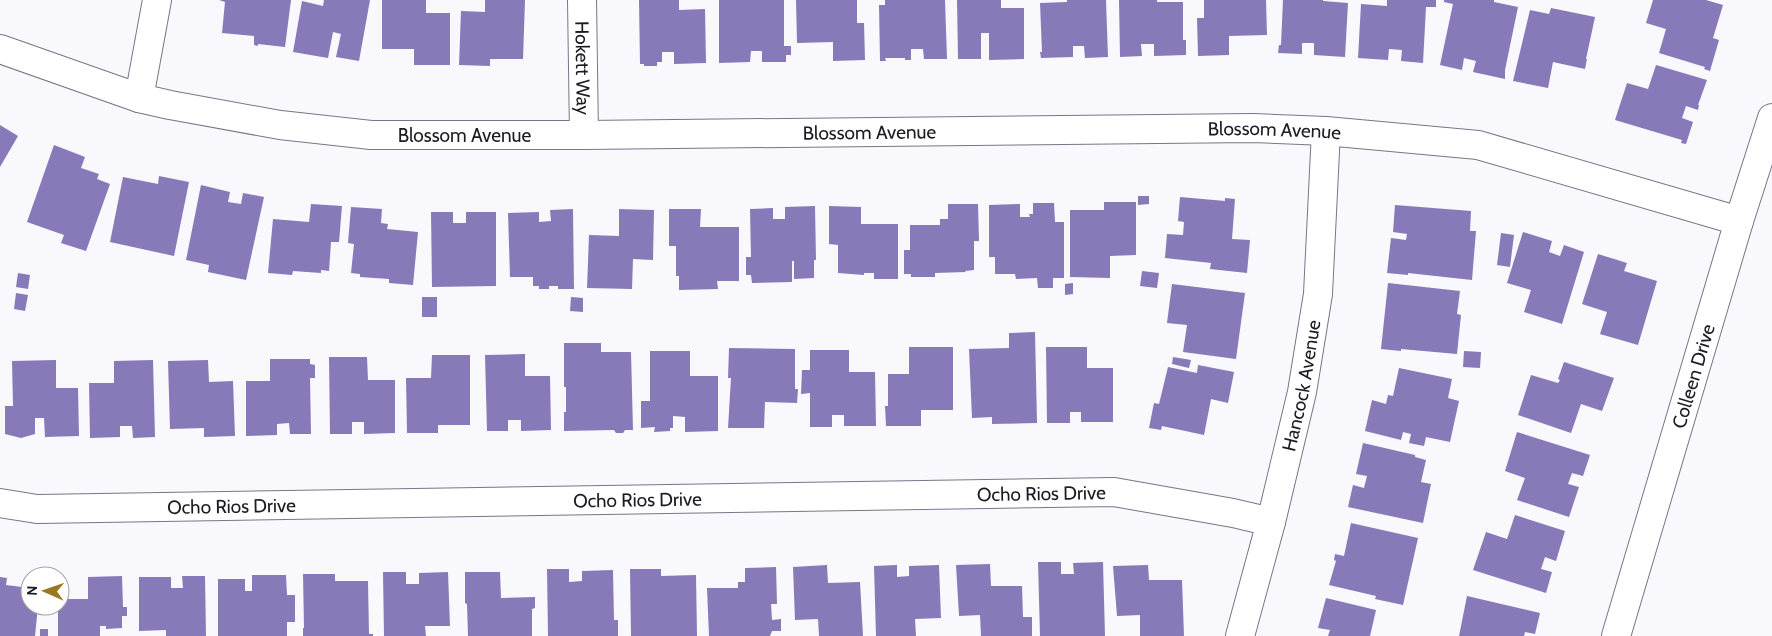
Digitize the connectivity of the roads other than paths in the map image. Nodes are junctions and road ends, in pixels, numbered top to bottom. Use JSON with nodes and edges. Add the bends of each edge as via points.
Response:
{"nodes":[{"id":1,"x":158,"y":0,"type":"edge"},
{"id":2,"x":582,"y":0,"type":"edge"},
{"id":3,"x":0,"y":49,"type":"edge"},
{"id":4,"x":139,"y":98,"type":"junction"},
{"id":5,"x":1772,"y":118,"type":"edge"},
{"id":6,"x":1326,"y":131,"type":"junction"},
{"id":7,"x":584,"y":135,"type":"junction"},
{"id":8,"x":1739,"y":221,"type":"junction"},
{"id":9,"x":0,"y":504,"type":"edge"},
{"id":10,"x":1271,"y":522,"type":"junction"},
{"id":11,"x":1240,"y":636,"type":"edge"},
{"id":12,"x":1616,"y":636,"type":"edge"}],
"edges":[{"from":1,"to":4,"type":"street"},
{"from":2,"to":7,"type":"street","name":"Hokett Way"},
{"from":3,"to":4,"type":"street","name":"Blossom Avenue"},
{"from":4,"to":7,"type":"street","name":"Blossom Avenue","via":[[280,125],[371,135]]},
{"from":5,"to":8,"type":"street","name":"Colleen Drive"},
{"from":6,"to":7,"type":"street","name":"Blossom Avenue","via":[[1243,128]]},
{"from":6,"to":8,"type":"street","name":"Blossom Avenue","via":[[1478,145]]},
{"from":6,"to":10,"type":"street","name":"Hancock Avenue","via":[[1318,294],[1302,392]]},
{"from":8,"to":12,"type":"street","name":"Colleen Drive"},
{"from":9,"to":10,"type":"street","name":"Ocho Rios Drive","via":[[37,509],[1114,492]]},
{"from":10,"to":11,"type":"street","name":"Hancock Avenue"}]}
